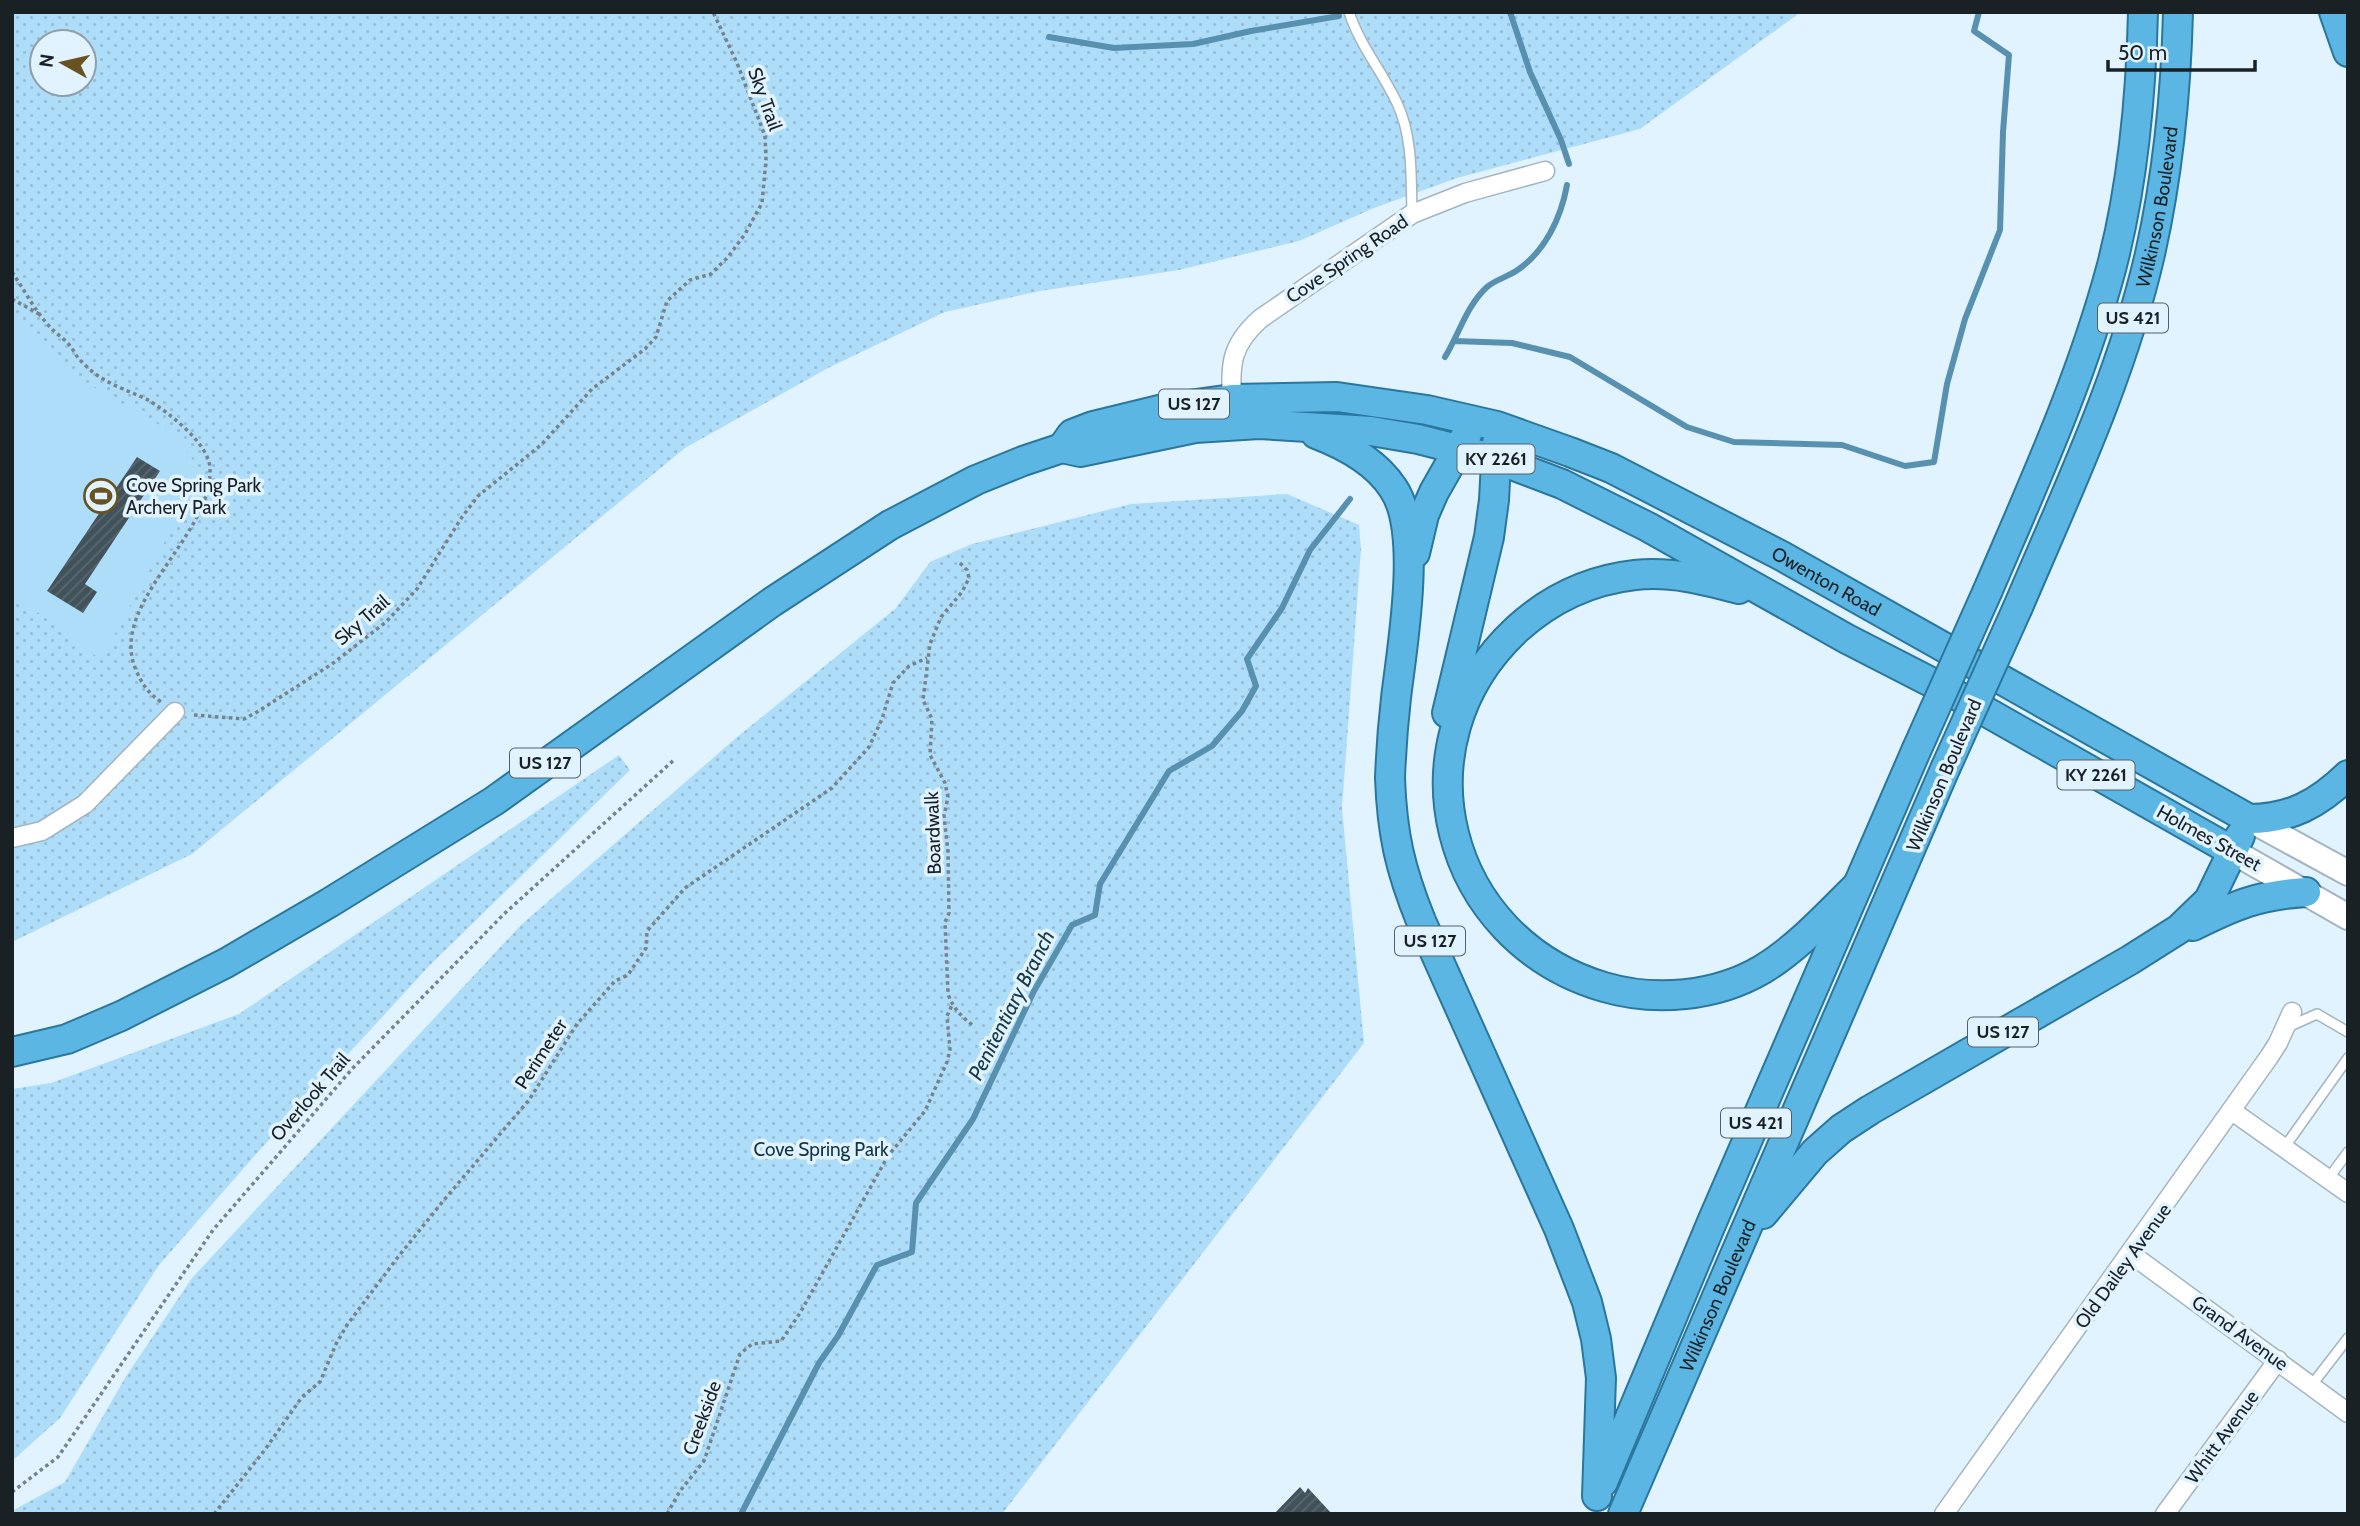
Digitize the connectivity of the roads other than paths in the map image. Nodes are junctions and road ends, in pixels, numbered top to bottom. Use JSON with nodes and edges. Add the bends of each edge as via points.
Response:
{"nodes":[{"id":1,"x":1349,"y":12,"type":"edge"},
{"id":2,"x":2143,"y":12,"type":"edge"},
{"id":3,"x":2178,"y":12,"type":"edge"},
{"id":4,"x":2334,"y":12,"type":"edge"},
{"id":5,"x":2348,"y":52,"type":"edge"},
{"id":6,"x":1545,"y":171,"type":"dead end"},
{"id":7,"x":1412,"y":214,"type":"junction"},
{"id":8,"x":1232,"y":412,"type":"junction"},
{"id":9,"x":1486,"y":423,"type":"junction"},
{"id":10,"x":1286,"y":425,"type":"junction"},
{"id":11,"x":1458,"y":450,"type":"junction"},
{"id":12,"x":1496,"y":459,"type":"junction"},
{"id":13,"x":1407,"y":589,"type":"junction"},
{"id":14,"x":1780,"y":601,"type":"junction"},
{"id":15,"x":1973,"y":663,"type":"joint"},
{"id":16,"x":175,"y":712,"type":"road end"},
{"id":17,"x":2348,"y":775,"type":"edge"},
{"id":18,"x":1449,"y":820,"type":"junction"},
{"id":19,"x":2249,"y":820,"type":"junction"},
{"id":20,"x":12,"y":838,"type":"edge"},
{"id":21,"x":2232,"y":851,"type":"junction"},
{"id":22,"x":2348,"y":873,"type":"edge"},
{"id":23,"x":1858,"y":885,"type":"junction"},
{"id":24,"x":2306,"y":892,"type":"junction"},
{"id":25,"x":2348,"y":917,"type":"edge"},
{"id":26,"x":2157,"y":944,"type":"junction"},
{"id":27,"x":2292,"y":1012,"type":"dead end"},
{"id":28,"x":2284,"y":1029,"type":"junction"},
{"id":29,"x":2348,"y":1032,"type":"edge"},
{"id":30,"x":12,"y":1052,"type":"edge"},
{"id":31,"x":2348,"y":1058,"type":"edge"},
{"id":32,"x":2232,"y":1111,"type":"junction"},
{"id":33,"x":2284,"y":1148,"type":"junction"},
{"id":34,"x":2348,"y":1152,"type":"edge"},
{"id":35,"x":2328,"y":1179,"type":"junction"},
{"id":36,"x":2348,"y":1193,"type":"edge"},
{"id":37,"x":1743,"y":1237,"type":"junction"},
{"id":38,"x":2132,"y":1254,"type":"junction"},
{"id":39,"x":2348,"y":1338,"type":"edge"},
{"id":40,"x":2278,"y":1360,"type":"junction"},
{"id":41,"x":2311,"y":1386,"type":"junction"},
{"id":42,"x":2348,"y":1413,"type":"edge"},
{"id":43,"x":1594,"y":1505,"type":"edge"},
{"id":44,"x":1623,"y":1514,"type":"edge"},
{"id":45,"x":1944,"y":1514,"type":"edge"},
{"id":46,"x":2165,"y":1514,"type":"edge"}],
"edges":[{"from":1,"to":7,"type":"lane","via":[[1405,124]]},
{"from":2,"to":23,"type":"highway","name":"Wilkinson Boulevard","number":"US 421","bridge":true,"via":[[2136,139],[2126,204],[2093,330],[1987,590]]},
{"from":3,"to":37,"type":"highway","name":"Wilkinson Boulevard","number":"US 421","bridge":true,"via":[[2172,130],[2163,193],[2150,256],[2112,380]]},
{"from":4,"to":5,"type":"highway"},
{"from":6,"to":7,"type":"street","name":"Cove Spring Road","via":[[1465,193]]},
{"from":7,"to":8,"type":"street","name":"Cove Spring Road","via":[[1249,330],[1234,352]]},
{"from":8,"to":9,"type":"highway","number":"US 127","via":[[1337,397]]},
{"from":8,"to":10,"type":"highway","number":"US 127"},
{"from":8,"to":30,"type":"highway","number":"US 127","via":[[1167,408],[1093,426],[1072,433],[1062,448],[932,501],[772,602],[494,801],[277,934],[121,1016],[67,1039]]},
{"from":9,"to":11,"type":"highway"},
{"from":9,"to":12,"type":"highway"},
{"from":9,"to":15,"type":"highway","name":"Owenton Road","number":"US 127","via":[[1611,468],[1780,555]]},
{"from":10,"to":11,"type":"highway","number":"KY 2261","via":[[1371,431]]},
{"from":10,"to":13,"type":"highway","number":"US 127","via":[[1350,450],[1395,489],[1406,533]]},
{"from":11,"to":12,"type":"highway","number":"KY 2261"},
{"from":11,"to":13,"type":"highway","via":[[1424,515]]},
{"from":12,"to":14,"type":"highway","number":"KY 2261","via":[[1602,503]]},
{"from":12,"to":18,"type":"highway","via":[[1489,537],[1444,734]]},
{"from":13,"to":43,"type":"highway","number":"US 127","via":[[1390,778],[1396,849],[1421,921],[1587,1302],[1601,1378]]},
{"from":14,"to":18,"type":"highway","via":[[1695,577],[1666,574],[1608,579],[1553,601],[1507,638],[1471,687],[1450,745],[1446,779]]},
{"from":14,"to":21,"type":"highway","name":"Holmes Street","number":"KY 2261"},
{"from":15,"to":19,"type":"highway","name":"Holmes Street","number":"US 127"},
{"from":16,"to":20,"type":"street","via":[[85,804],[42,831]]},
{"from":17,"to":19,"type":"highway","via":[[2309,805],[2273,819]]},
{"from":18,"to":23,"type":"highway","via":[[1476,889],[1514,936],[1562,971],[1616,991],[1675,995],[1733,983],[1788,952]]},
{"from":19,"to":21,"type":"highway","number":"US 127"},
{"from":19,"to":22,"type":"main road","name":"Holmes Street"},
{"from":21,"to":24,"type":"main road","name":"Holmes Street","number":"KY 2261"},
{"from":21,"to":26,"type":"highway","number":"US 127","via":[[2209,900]]},
{"from":23,"to":43,"type":"highway","name":"Wilkinson Boulevard","number":"US 421"},
{"from":24,"to":25,"type":"main road","name":"Holmes Street","number":"KY 2261"},
{"from":24,"to":26,"type":"highway","via":[[2248,901]]},
{"from":26,"to":37,"type":"highway","number":"US 127","via":[[1841,1129],[1815,1152]]},
{"from":27,"to":28,"type":"street","name":"Old Dailey Avenue"},
{"from":28,"to":29,"type":"lane","via":[[2317,1014]]},
{"from":28,"to":32,"type":"street","name":"Old Dailey Avenue"},
{"from":31,"to":33,"type":"lane"},
{"from":32,"to":33,"type":"street"},
{"from":32,"to":38,"type":"street","name":"Old Dailey Avenue"},
{"from":33,"to":35,"type":"street"},
{"from":34,"to":35,"type":"lane"},
{"from":35,"to":36,"type":"street"},
{"from":37,"to":44,"type":"highway","name":"Wilkinson Boulevard","number":"US 127"},
{"from":38,"to":40,"type":"street","name":"Grand Avenue"},
{"from":38,"to":45,"type":"street","name":"Old Dailey Avenue"},
{"from":39,"to":41,"type":"lane"},
{"from":40,"to":41,"type":"street","name":"Grand Avenue"},
{"from":40,"to":46,"type":"street","name":"Whitt Avenue"},
{"from":41,"to":42,"type":"street","name":"Grand Avenue"}]}
